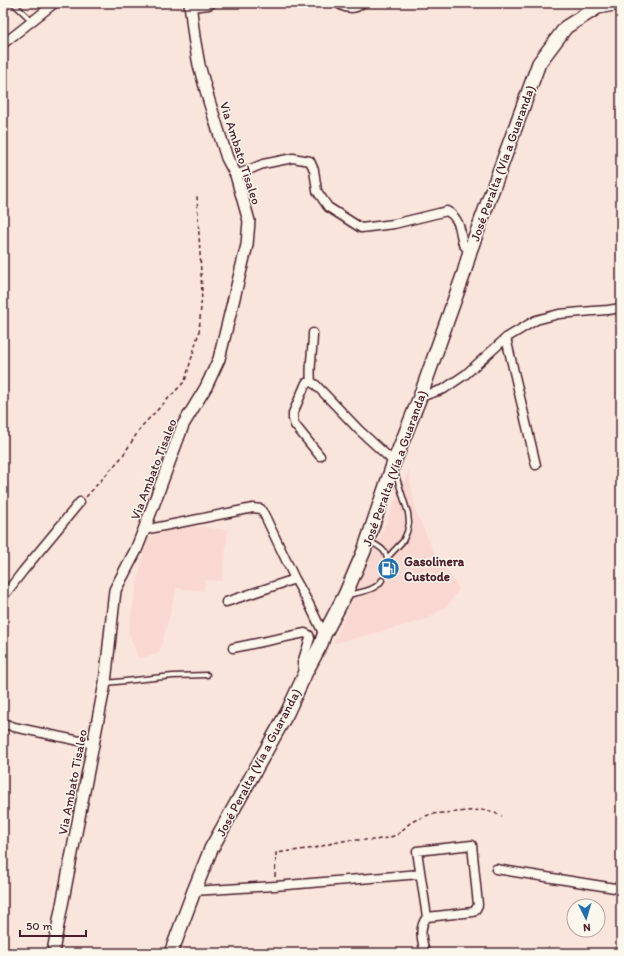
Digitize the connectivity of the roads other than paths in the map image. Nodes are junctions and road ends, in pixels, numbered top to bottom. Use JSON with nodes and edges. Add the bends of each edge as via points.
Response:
{"nodes":[{"id":1,"x":13,"y":3,"type":"edge"},
{"id":2,"x":55,"y":3,"type":"edge"},
{"id":3,"x":212,"y":3,"type":"edge"},
{"id":4,"x":338,"y":3,"type":"edge"},
{"id":5,"x":362,"y":3,"type":"edge"},
{"id":6,"x":619,"y":3,"type":"edge"},
{"id":7,"x":190,"y":5,"type":"edge"},
{"id":8,"x":598,"y":5,"type":"edge"},
{"id":9,"x":32,"y":21,"type":"junction"},
{"id":10,"x":3,"y":44,"type":"edge"},
{"id":11,"x":236,"y":175,"type":"junction"},
{"id":12,"x":470,"y":251,"type":"junction"},
{"id":13,"x":621,"y":308,"type":"edge"},
{"id":14,"x":313,"y":333,"type":"dead end"},
{"id":15,"x":506,"y":338,"type":"junction"},
{"id":16,"x":311,"y":382,"type":"junction"},
{"id":17,"x":420,"y":397,"type":"junction"},
{"id":18,"x":320,"y":456,"type":"dead end"},
{"id":19,"x":394,"y":464,"type":"junction"},
{"id":20,"x":536,"y":465,"type":"dead end"},
{"id":21,"x":80,"y":502,"type":"road end"},
{"id":22,"x":144,"y":530,"type":"junction"},
{"id":23,"x":368,"y":540,"type":"junction"},
{"id":24,"x":388,"y":557,"type":"junction"},
{"id":25,"x":388,"y":565,"type":"dead end"},
{"id":26,"x":295,"y":579,"type":"junction"},
{"id":27,"x":382,"y":580,"type":"dead end"},
{"id":28,"x":345,"y":595,"type":"junction"},
{"id":29,"x":3,"y":598,"type":"edge"},
{"id":30,"x":226,"y":602,"type":"dead end"},
{"id":31,"x":324,"y":635,"type":"junction"},
{"id":32,"x":233,"y":648,"type":"dead end"},
{"id":33,"x":306,"y":672,"type":"junction"},
{"id":34,"x":207,"y":675,"type":"dead end"},
{"id":35,"x":106,"y":683,"type":"junction"},
{"id":36,"x":3,"y":722,"type":"edge"},
{"id":37,"x":94,"y":744,"type":"junction"},
{"id":38,"x":496,"y":869,"type":"dead end"},
{"id":39,"x":420,"y":874,"type":"junction"},
{"id":40,"x":621,"y":890,"type":"edge"},
{"id":41,"x":194,"y":891,"type":"junction"},
{"id":42,"x":427,"y":917,"type":"junction"},
{"id":43,"x":54,"y":953,"type":"edge"},
{"id":44,"x":171,"y":953,"type":"edge"},
{"id":45,"x":425,"y":953,"type":"edge"}],
"edges":[{"from":1,"to":9,"type":"lane"},
{"from":2,"to":9,"type":"street"},
{"from":3,"to":7,"type":"street"},
{"from":4,"to":5,"type":"street","via":[[350,8]]},
{"from":6,"to":8,"type":"highway","name":"José Peralta (Vía a Guaranda)"},
{"from":7,"to":11,"type":"main road","name":"Via Ambato Tisaleo","via":[[199,65],[227,158]]},
{"from":8,"to":12,"type":"highway","name":"José Peralta (Vía a Guaranda)","via":[[566,27],[539,63]]},
{"from":9,"to":10,"type":"street"},
{"from":11,"to":12,"type":"street","via":[[263,164],[285,159],[310,161],[317,191],[328,207],[361,228],[394,224],[447,211],[456,219],[464,246]]},
{"from":11,"to":22,"type":"main road","name":"Via Ambato Tisaleo","via":[[249,221],[247,245],[218,359],[184,426]]},
{"from":12,"to":17,"type":"highway","name":"José Peralta (Vía a Guaranda)"},
{"from":13,"to":15,"type":"street","via":[[559,314],[536,320]]},
{"from":14,"to":16,"type":"street"},
{"from":15,"to":17,"type":"street","via":[[466,374],[444,389]]},
{"from":15,"to":20,"type":"street"},
{"from":16,"to":18,"type":"street","via":[[306,383],[293,413],[293,419]]},
{"from":16,"to":19,"type":"street"},
{"from":17,"to":19,"type":"highway","name":"José Peralta (Vía a Guaranda)"},
{"from":19,"to":23,"type":"highway","name":"José Peralta (Vía a Guaranda)"},
{"from":19,"to":24,"type":"lane","via":[[409,523],[403,541]]},
{"from":21,"to":29,"type":"street"},
{"from":22,"to":26,"type":"street","via":[[254,508],[261,509]]},
{"from":22,"to":35,"type":"main road","name":"Via Ambato Tisaleo","via":[[115,590]]},
{"from":23,"to":24,"type":"lane","via":[[383,549]]},
{"from":23,"to":28,"type":"highway","name":"José Peralta (Vía a Guaranda)"},
{"from":24,"to":25,"type":"lane"},
{"from":26,"to":30,"type":"street"},
{"from":26,"to":31,"type":"street"},
{"from":27,"to":28,"type":"lane","via":[[380,584],[363,592]]},
{"from":28,"to":31,"type":"highway","name":"José Peralta (Vía a Guaranda)"},
{"from":31,"to":33,"type":"highway","name":"José Peralta (Vía a Guaranda)"},
{"from":32,"to":33,"type":"street","via":[[305,633],[310,638],[302,663]]},
{"from":33,"to":41,"type":"highway","name":"José Peralta (Vía a Guaranda)","via":[[287,713],[211,849]]},
{"from":34,"to":35,"type":"lane"},
{"from":35,"to":37,"type":"main road","name":"Via Ambato Tisaleo"},
{"from":36,"to":37,"type":"street","via":[[14,727]]},
{"from":37,"to":43,"type":"main road","name":"Via Ambato Tisaleo"},
{"from":38,"to":40,"type":"street"},
{"from":39,"to":41,"type":"street"},
{"from":39,"to":42,"type":"street"},
{"from":39,"to":42,"type":"street","via":[[417,851],[472,845],[478,905],[476,909],[473,912]]},
{"from":41,"to":44,"type":"highway","name":"José Peralta (Vía a Guaranda)"},
{"from":42,"to":45,"type":"street","via":[[421,928]]}]}
